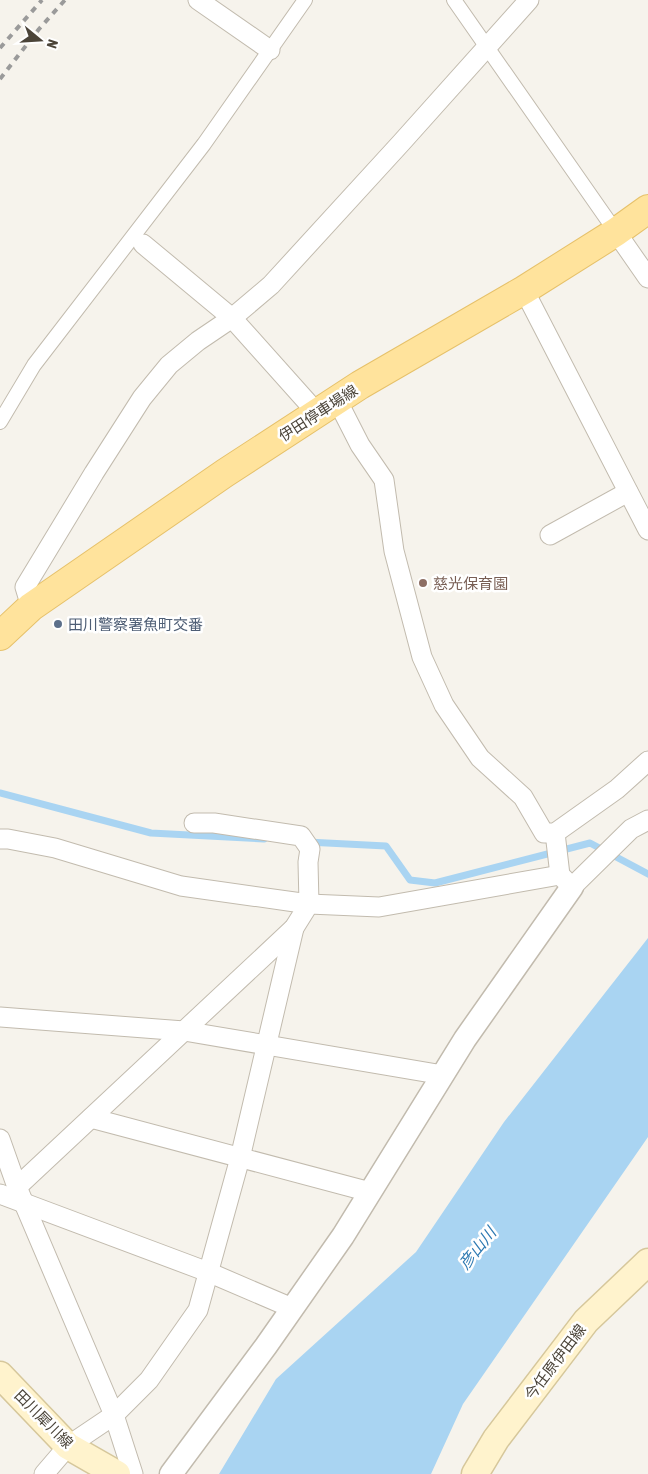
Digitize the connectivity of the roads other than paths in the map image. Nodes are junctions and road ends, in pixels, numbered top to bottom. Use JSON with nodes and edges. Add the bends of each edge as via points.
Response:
{"nodes":[{"id":1,"x":198,"y":0,"type":"edge"},
{"id":2,"x":305,"y":0,"type":"edge"},
{"id":3,"x":454,"y":0,"type":"edge"},
{"id":4,"x":529,"y":0,"type":"edge"},
{"id":5,"x":488,"y":47,"type":"junction"},
{"id":6,"x":270,"y":50,"type":"junction"},
{"id":7,"x":648,"y":208,"type":"edge"},
{"id":8,"x":616,"y":232,"type":"junction"},
{"id":9,"x":143,"y":244,"type":"dead end"},
{"id":10,"x":648,"y":278,"type":"edge"},
{"id":11,"x":524,"y":290,"type":"junction"},
{"id":12,"x":232,"y":318,"type":"junction"},
{"id":13,"x":327,"y":406,"type":"junction"},
{"id":14,"x":0,"y":422,"type":"edge"},
{"id":15,"x":628,"y":492,"type":"junction"},
{"id":16,"x":648,"y":530,"type":"edge"},
{"id":17,"x":550,"y":535,"type":"dead end"},
{"id":18,"x":30,"y":607,"type":"junction"},
{"id":19,"x":0,"y":636,"type":"edge"},
{"id":20,"x":648,"y":761,"type":"edge"},
{"id":21,"x":648,"y":820,"type":"edge"},
{"id":22,"x":194,"y":823,"type":"dead end"},
{"id":23,"x":555,"y":835,"type":"junction"},
{"id":24,"x":0,"y":839,"type":"edge"},
{"id":25,"x":564,"y":875,"type":"junction"},
{"id":26,"x":309,"y":904,"type":"junction"},
{"id":27,"x":294,"y":928,"type":"junction"},
{"id":28,"x":0,"y":1017,"type":"edge"},
{"id":29,"x":184,"y":1030,"type":"junction"},
{"id":30,"x":266,"y":1046,"type":"junction"},
{"id":31,"x":443,"y":1075,"type":"junction"},
{"id":32,"x":91,"y":1118,"type":"junction"},
{"id":33,"x":0,"y":1138,"type":"edge"},
{"id":34,"x":240,"y":1158,"type":"junction"},
{"id":35,"x":370,"y":1192,"type":"junction"},
{"id":36,"x":0,"y":1194,"type":"edge"},
{"id":37,"x":21,"y":1195,"type":"junction"},
{"id":38,"x":648,"y":1262,"type":"edge"},
{"id":39,"x":208,"y":1272,"type":"junction"},
{"id":40,"x":292,"y":1308,"type":"junction"},
{"id":41,"x":0,"y":1375,"type":"edge"},
{"id":42,"x":114,"y":1415,"type":"junction"},
{"id":43,"x":68,"y":1446,"type":"junction"},
{"id":44,"x":44,"y":1474,"type":"edge"},
{"id":45,"x":117,"y":1474,"type":"edge"},
{"id":46,"x":133,"y":1474,"type":"edge"},
{"id":47,"x":171,"y":1474,"type":"edge"},
{"id":48,"x":475,"y":1474,"type":"edge"}],
"edges":[{"from":1,"to":6,"type":"street"},
{"from":2,"to":6,"type":"street"},
{"from":3,"to":5,"type":"street"},
{"from":4,"to":5,"type":"street"},
{"from":5,"to":8,"type":"street"},
{"from":5,"to":12,"type":"street","via":[[271,285]]},
{"from":6,"to":14,"type":"street","via":[[204,144],[34,365]]},
{"from":7,"to":8,"type":"main road","name":"伊田停車場線"},
{"from":8,"to":10,"type":"street"},
{"from":8,"to":11,"type":"main road","name":"伊田停車場線"},
{"from":9,"to":12,"type":"street"},
{"from":11,"to":13,"type":"main road","name":"伊田停車場線"},
{"from":11,"to":15,"type":"street"},
{"from":12,"to":13,"type":"street"},
{"from":12,"to":18,"type":"street","via":[[169,364],[142,398],[25,587]]},
{"from":13,"to":18,"type":"main road","name":"伊田停車場線"},
{"from":13,"to":23,"type":"street","via":[[384,480],[394,551],[422,657],[444,705],[480,758],[523,797],[544,834]]},
{"from":15,"to":16,"type":"street"},
{"from":15,"to":17,"type":"street"},
{"from":18,"to":19,"type":"main road","name":"伊田停車場線"},
{"from":20,"to":23,"type":"street","via":[[617,790]]},
{"from":21,"to":25,"type":"street"},
{"from":22,"to":26,"type":"street","via":[[214,822],[301,836],[310,849]]},
{"from":23,"to":25,"type":"street"},
{"from":24,"to":26,"type":"street","via":[[55,848],[180,886]]},
{"from":25,"to":26,"type":"street","via":[[380,907]]},
{"from":25,"to":31,"type":"street"},
{"from":26,"to":27,"type":"street"},
{"from":27,"to":29,"type":"street"},
{"from":27,"to":30,"type":"street"},
{"from":28,"to":29,"type":"street"},
{"from":29,"to":30,"type":"street"},
{"from":29,"to":32,"type":"street"},
{"from":30,"to":31,"type":"street"},
{"from":30,"to":34,"type":"street"},
{"from":31,"to":35,"type":"street"},
{"from":32,"to":34,"type":"street"},
{"from":32,"to":37,"type":"street"},
{"from":33,"to":37,"type":"street"},
{"from":34,"to":35,"type":"street"},
{"from":34,"to":39,"type":"street"},
{"from":35,"to":40,"type":"street"},
{"from":36,"to":37,"type":"street"},
{"from":37,"to":39,"type":"street"},
{"from":37,"to":42,"type":"street"},
{"from":38,"to":48,"type":"main road","name":"今任原伊田線","via":[[586,1321],[496,1439]]},
{"from":39,"to":40,"type":"street"},
{"from":39,"to":42,"type":"street","via":[[198,1310],[149,1380]]},
{"from":40,"to":47,"type":"street"},
{"from":41,"to":43,"type":"main road","name":"田川犀川線"},
{"from":42,"to":43,"type":"street"},
{"from":42,"to":46,"type":"street"},
{"from":43,"to":44,"type":"street"},
{"from":43,"to":45,"type":"main road","name":"田川犀川線"}]}
